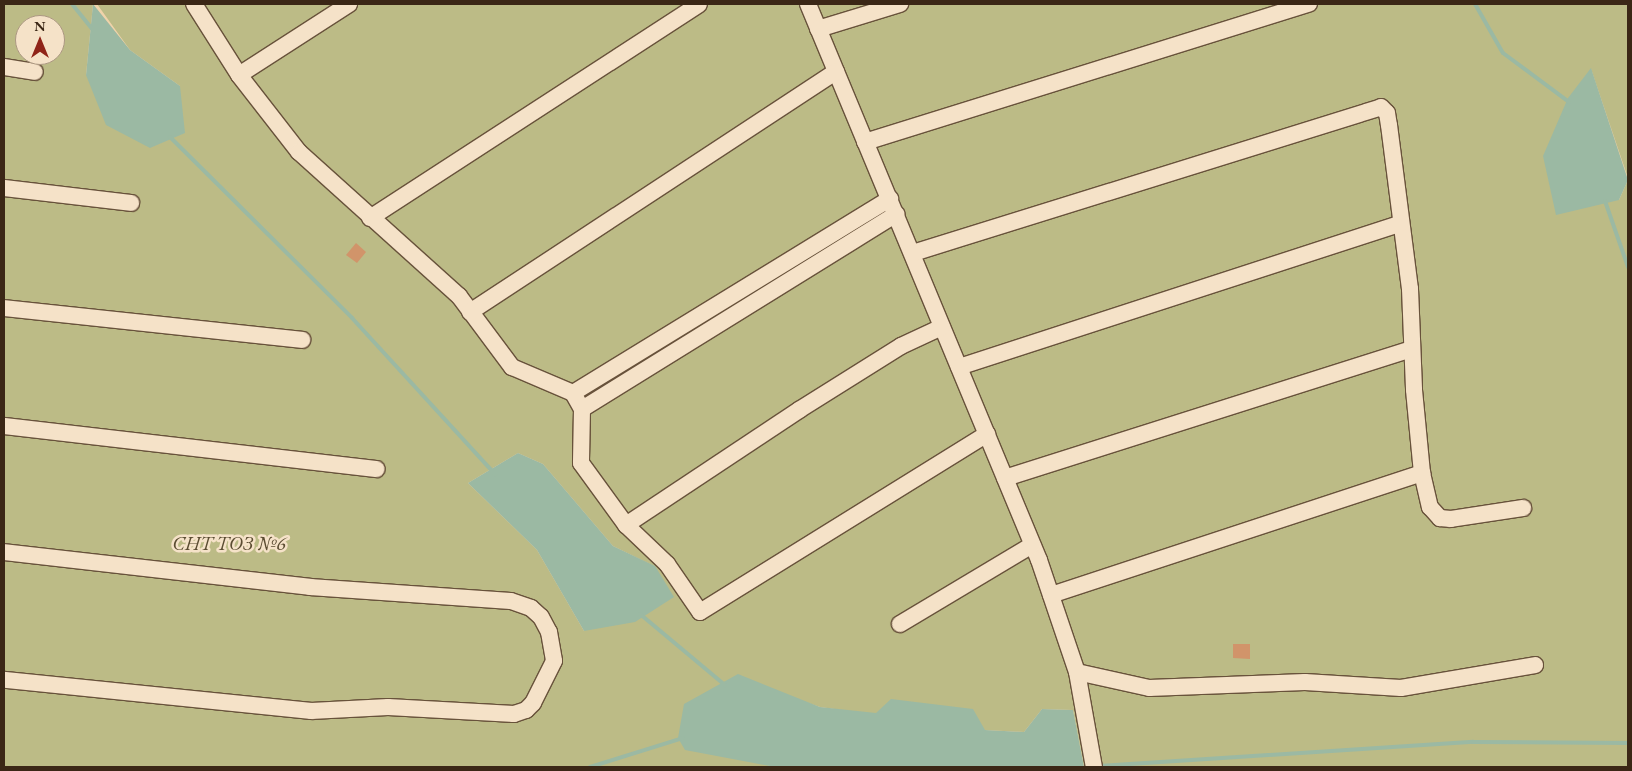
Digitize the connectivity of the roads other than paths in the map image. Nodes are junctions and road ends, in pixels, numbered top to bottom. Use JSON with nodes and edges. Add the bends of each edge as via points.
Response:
{"nodes":[{"id":1,"x":194,"y":4,"type":"edge"},
{"id":2,"x":349,"y":4,"type":"edge"},
{"id":3,"x":699,"y":4,"type":"edge"},
{"id":4,"x":808,"y":4,"type":"edge"},
{"id":5,"x":900,"y":4,"type":"edge"},
{"id":6,"x":1309,"y":4,"type":"edge"},
{"id":7,"x":818,"y":29,"type":"junction"},
{"id":8,"x":4,"y":67,"type":"edge"},
{"id":9,"x":35,"y":72,"type":"dead end"},
{"id":10,"x":836,"y":72,"type":"junction"},
{"id":11,"x":239,"y":75,"type":"junction"},
{"id":12,"x":865,"y":142,"type":"junction"},
{"id":13,"x":4,"y":188,"type":"edge"},
{"id":14,"x":131,"y":203,"type":"dead end"},
{"id":15,"x":893,"y":206,"type":"junction"},
{"id":16,"x":370,"y":218,"type":"junction"},
{"id":17,"x":1400,"y":224,"type":"junction"},
{"id":18,"x":913,"y":253,"type":"junction"},
{"id":19,"x":4,"y":308,"type":"edge"},
{"id":20,"x":470,"y":312,"type":"junction"},
{"id":21,"x":942,"y":327,"type":"junction"},
{"id":22,"x":302,"y":340,"type":"dead end"},
{"id":23,"x":1412,"y":349,"type":"junction"},
{"id":24,"x":959,"y":367,"type":"junction"},
{"id":25,"x":573,"y":393,"type":"junction"},
{"id":26,"x":582,"y":409,"type":"junction"},
{"id":27,"x":4,"y":426,"type":"edge"},
{"id":28,"x":986,"y":434,"type":"junction"},
{"id":29,"x":378,"y":469,"type":"dead end"},
{"id":30,"x":1422,"y":473,"type":"junction"},
{"id":31,"x":1005,"y":478,"type":"junction"},
{"id":32,"x":1522,"y":508,"type":"dead end"},
{"id":33,"x":626,"y":525,"type":"junction"},
{"id":34,"x":1032,"y":544,"type":"junction"},
{"id":35,"x":4,"y":552,"type":"edge"},
{"id":36,"x":1051,"y":594,"type":"junction"},
{"id":37,"x":900,"y":624,"type":"dead end"},
{"id":38,"x":1535,"y":666,"type":"dead end"},
{"id":39,"x":1076,"y":672,"type":"junction"},
{"id":40,"x":4,"y":680,"type":"edge"},
{"id":41,"x":1094,"y":767,"type":"edge"}],
"edges":[{"from":1,"to":11,"type":"street"},
{"from":2,"to":11,"type":"street"},
{"from":3,"to":16,"type":"street"},
{"from":4,"to":7,"type":"street"},
{"from":5,"to":7,"type":"street"},
{"from":6,"to":12,"type":"street"},
{"from":7,"to":10,"type":"street"},
{"from":8,"to":9,"type":"street"},
{"from":10,"to":12,"type":"street"},
{"from":10,"to":20,"type":"street"},
{"from":11,"to":16,"type":"street","via":[[293,145]]},
{"from":12,"to":15,"type":"street"},
{"from":13,"to":14,"type":"street"},
{"from":15,"to":18,"type":"street"},
{"from":15,"to":25,"type":"street"},
{"from":15,"to":26,"type":"street"},
{"from":16,"to":20,"type":"street","via":[[459,296]]},
{"from":17,"to":18,"type":"street","via":[[1387,112],[1374,107]]},
{"from":17,"to":23,"type":"street","via":[[1410,290]]},
{"from":17,"to":24,"type":"street"},
{"from":18,"to":21,"type":"street"},
{"from":19,"to":22,"type":"street"},
{"from":20,"to":25,"type":"street","via":[[512,367]]},
{"from":21,"to":24,"type":"street"},
{"from":21,"to":33,"type":"street","via":[[901,346],[816,399]]},
{"from":23,"to":30,"type":"street"},
{"from":23,"to":31,"type":"street"},
{"from":24,"to":28,"type":"street"},
{"from":25,"to":26,"type":"street"},
{"from":26,"to":33,"type":"street","via":[[581,463]]},
{"from":27,"to":29,"type":"street"},
{"from":28,"to":31,"type":"street"},
{"from":28,"to":33,"type":"street","via":[[700,612],[667,564]]},
{"from":30,"to":32,"type":"street","via":[[1430,507],[1440,518]]},
{"from":30,"to":36,"type":"street"},
{"from":31,"to":34,"type":"street"},
{"from":34,"to":36,"type":"street"},
{"from":34,"to":37,"type":"street"},
{"from":35,"to":40,"type":"street","via":[[310,587],[511,601],[531,608],[541,617],[549,632],[554,661],[533,703],[526,710],[514,714],[388,707],[311,711]]},
{"from":36,"to":39,"type":"street"},
{"from":38,"to":39,"type":"street","via":[[1401,688],[1305,682],[1149,688]]},
{"from":39,"to":41,"type":"street"}]}
